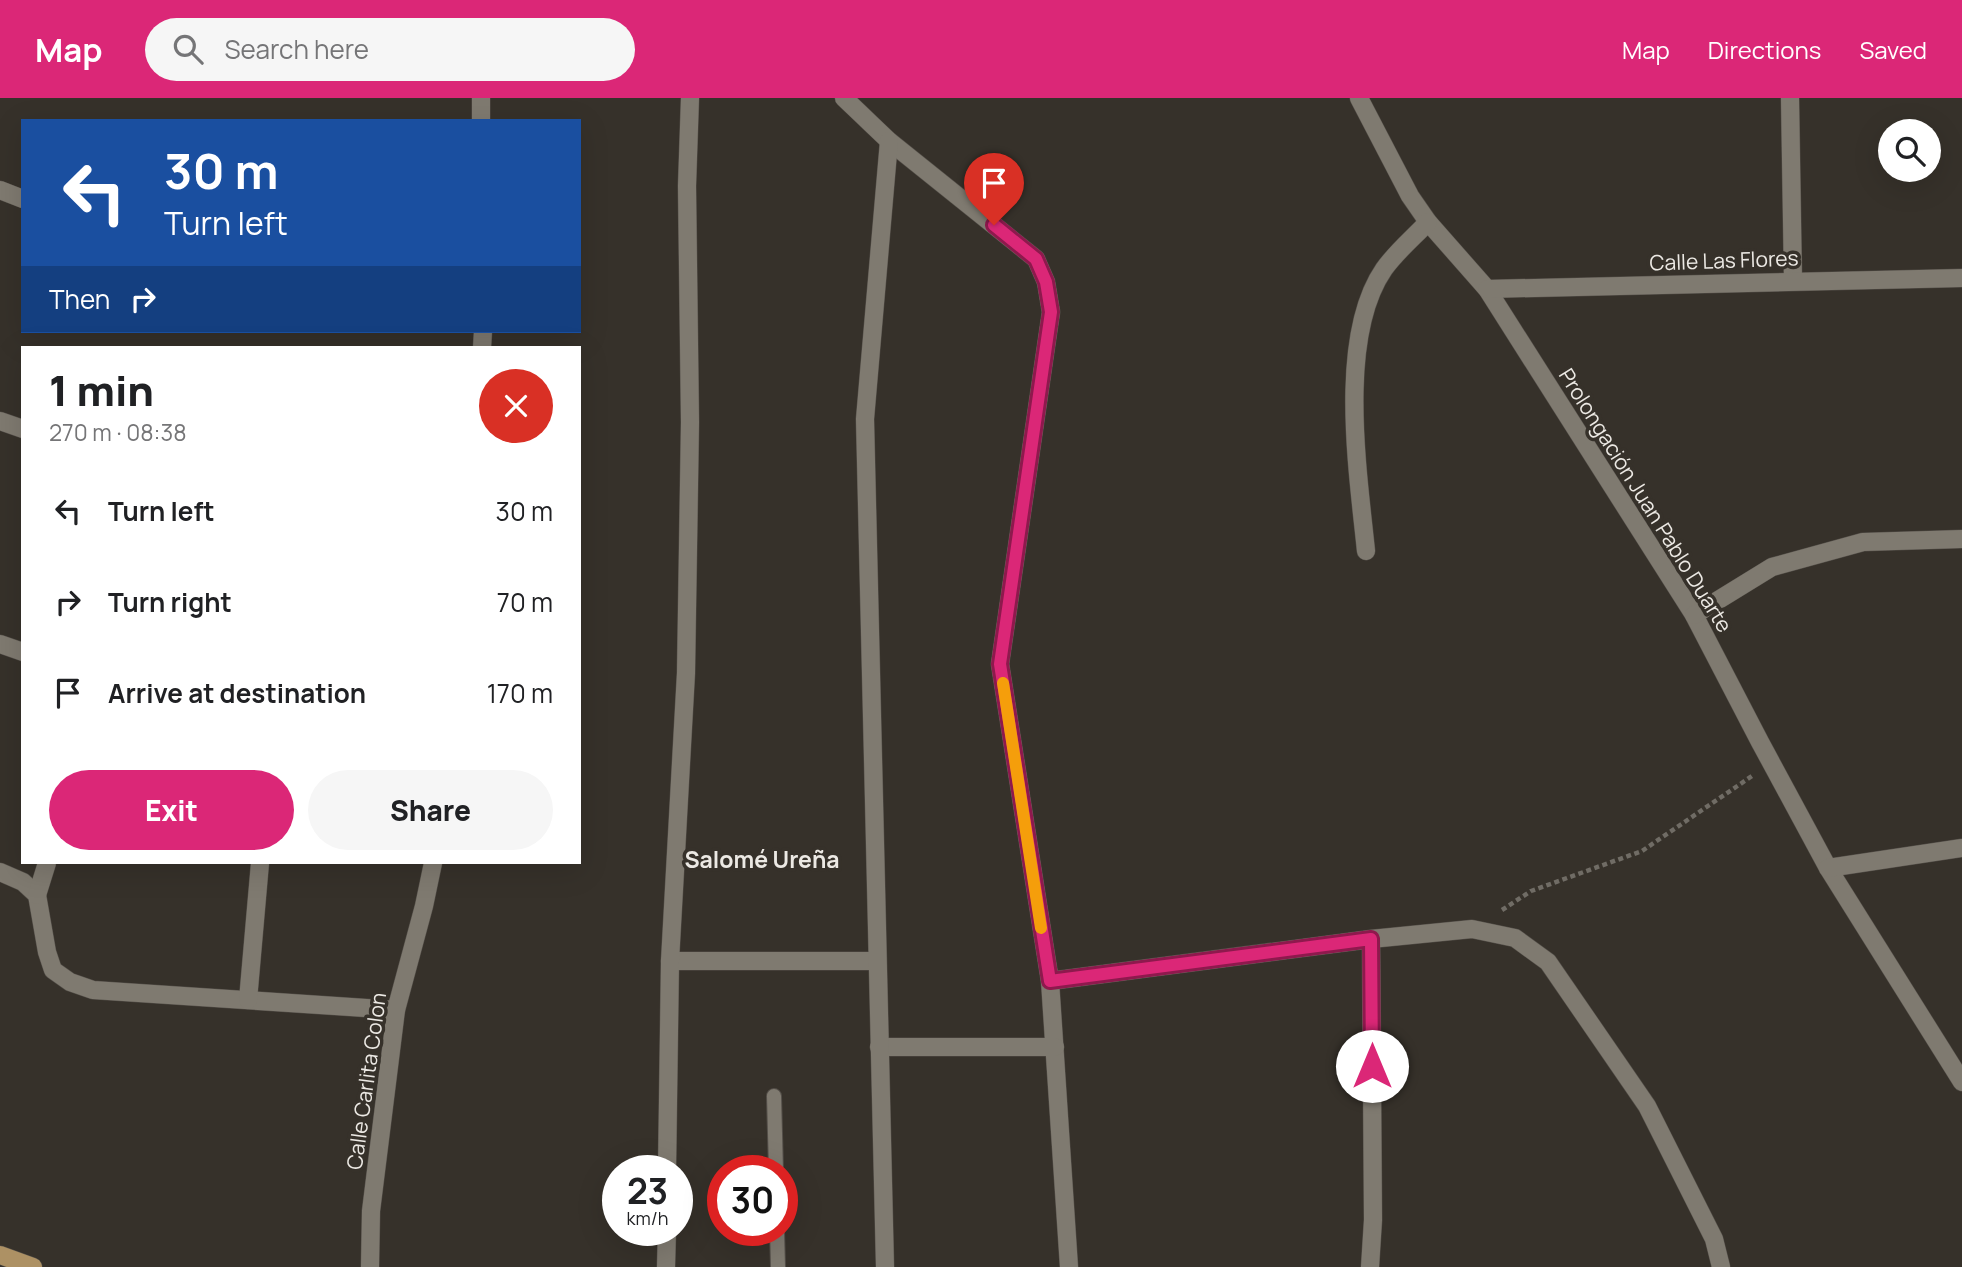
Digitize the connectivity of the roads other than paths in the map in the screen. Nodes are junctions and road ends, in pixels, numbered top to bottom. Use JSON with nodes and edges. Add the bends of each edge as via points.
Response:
{"nodes":[{"id":1,"x":481,"y":98,"type":"edge"},
{"id":2,"x":690,"y":98,"type":"edge"},
{"id":3,"x":844,"y":98,"type":"edge"},
{"id":4,"x":1359,"y":98,"type":"edge"},
{"id":5,"x":1790,"y":98,"type":"edge"},
{"id":6,"x":481,"y":119,"type":"edge"},
{"id":7,"x":889,"y":141,"type":"junction"},
{"id":8,"x":0,"y":190,"type":"edge"},
{"id":9,"x":21,"y":198,"type":"edge"},
{"id":10,"x":1428,"y":222,"type":"junction"},
{"id":11,"x":1962,"y":278,"type":"edge"},
{"id":12,"x":1793,"y":281,"type":"junction"},
{"id":13,"x":1487,"y":289,"type":"junction"},
{"id":14,"x":0,"y":421,"type":"edge"},
{"id":15,"x":21,"y":428,"type":"edge"},
{"id":16,"x":1962,"y":539,"type":"edge"},
{"id":17,"x":1366,"y":551,"type":"dead end"},
{"id":18,"x":1694,"y":615,"type":"junction"},
{"id":19,"x":0,"y":644,"type":"edge"},
{"id":20,"x":21,"y":651,"type":"edge"},
{"id":21,"x":1962,"y":848,"type":"edge"},
{"id":22,"x":47,"y":864,"type":"edge"},
{"id":23,"x":260,"y":864,"type":"edge"},
{"id":24,"x":433,"y":864,"type":"edge"},
{"id":25,"x":1828,"y":869,"type":"junction"},
{"id":26,"x":0,"y":872,"type":"edge"},
{"id":27,"x":37,"y":895,"type":"junction"},
{"id":28,"x":1371,"y":939,"type":"junction"},
{"id":29,"x":670,"y":961,"type":"junction"},
{"id":30,"x":877,"y":961,"type":"junction"},
{"id":31,"x":1050,"y":981,"type":"junction"},
{"id":32,"x":248,"y":1000,"type":"junction"},
{"id":33,"x":396,"y":1010,"type":"junction"},
{"id":34,"x":879,"y":1047,"type":"junction"},
{"id":35,"x":1055,"y":1047,"type":"junction"},
{"id":36,"x":1962,"y":1082,"type":"edge"},
{"id":37,"x":774,"y":1096,"type":"dead end"},
{"id":38,"x":667,"y":1155,"type":"edge"},
{"id":39,"x":776,"y":1155,"type":"edge"},
{"id":40,"x":667,"y":1246,"type":"edge"},
{"id":41,"x":777,"y":1246,"type":"edge"},
{"id":42,"x":1,"y":1260,"type":"edge"},
{"id":43,"x":33,"y":1267,"type":"edge"},
{"id":44,"x":370,"y":1267,"type":"edge"},
{"id":45,"x":666,"y":1267,"type":"edge"},
{"id":46,"x":778,"y":1267,"type":"edge"},
{"id":47,"x":884,"y":1267,"type":"edge"},
{"id":48,"x":1069,"y":1267,"type":"edge"},
{"id":49,"x":1370,"y":1267,"type":"edge"},
{"id":50,"x":1721,"y":1267,"type":"edge"}],
"edges":[{"from":1,"to":6,"type":"street"},
{"from":2,"to":29,"type":"street","via":[[686,673]]},
{"from":3,"to":7,"type":"street"},
{"from":4,"to":10,"type":"street","name":"Prolongación Juan Pablo Duarte"},
{"from":5,"to":12,"type":"street"},
{"from":7,"to":30,"type":"street","via":[[864,419]]},
{"from":7,"to":31,"type":"street","via":[[1036,259],[1046,282],[1051,312],[1000,664]]},
{"from":8,"to":9,"type":"street"},
{"from":10,"to":13,"type":"street","name":"Prolongación Juan Pablo Duarte"},
{"from":10,"to":17,"type":"street","via":[[1384,269],[1364,310],[1354,434]]},
{"from":11,"to":12,"type":"street","name":"Calle Las Flores"},
{"from":12,"to":13,"type":"street","name":"Calle Las Flores"},
{"from":13,"to":18,"type":"street","name":"Prolongación Juan Pablo Duarte"},
{"from":14,"to":15,"type":"street"},
{"from":16,"to":18,"type":"street","via":[[1863,542],[1772,567]]},
{"from":18,"to":25,"type":"street","name":"Prolongación Juan Pablo Duarte"},
{"from":19,"to":20,"type":"street"},
{"from":21,"to":25,"type":"street"},
{"from":22,"to":27,"type":"street"},
{"from":23,"to":32,"type":"street"},
{"from":24,"to":33,"type":"street","name":"Calle Carlita Colon"},
{"from":25,"to":36,"type":"street","name":"Prolongación Juan Pablo Duarte"},
{"from":26,"to":27,"type":"street","via":[[23,882]]},
{"from":27,"to":32,"type":"street","via":[[53,970],[70,982],[93,990]]},
{"from":28,"to":31,"type":"street"},
{"from":28,"to":49,"type":"street"},
{"from":28,"to":50,"type":"street","via":[[1472,929],[1514,938],[1548,962],[1647,1106],[1714,1238]]},
{"from":29,"to":30,"type":"street"},
{"from":29,"to":38,"type":"street"},
{"from":30,"to":34,"type":"street"},
{"from":31,"to":35,"type":"street"},
{"from":32,"to":33,"type":"street"},
{"from":33,"to":44,"type":"street","name":"Calle Carlita Colon","via":[[371,1212]]},
{"from":34,"to":35,"type":"street"},
{"from":34,"to":47,"type":"street"},
{"from":35,"to":48,"type":"street"},
{"from":37,"to":39,"type":"lane"},
{"from":40,"to":45,"type":"street"},
{"from":41,"to":46,"type":"lane"},
{"from":42,"to":43,"type":"main road"}]}
